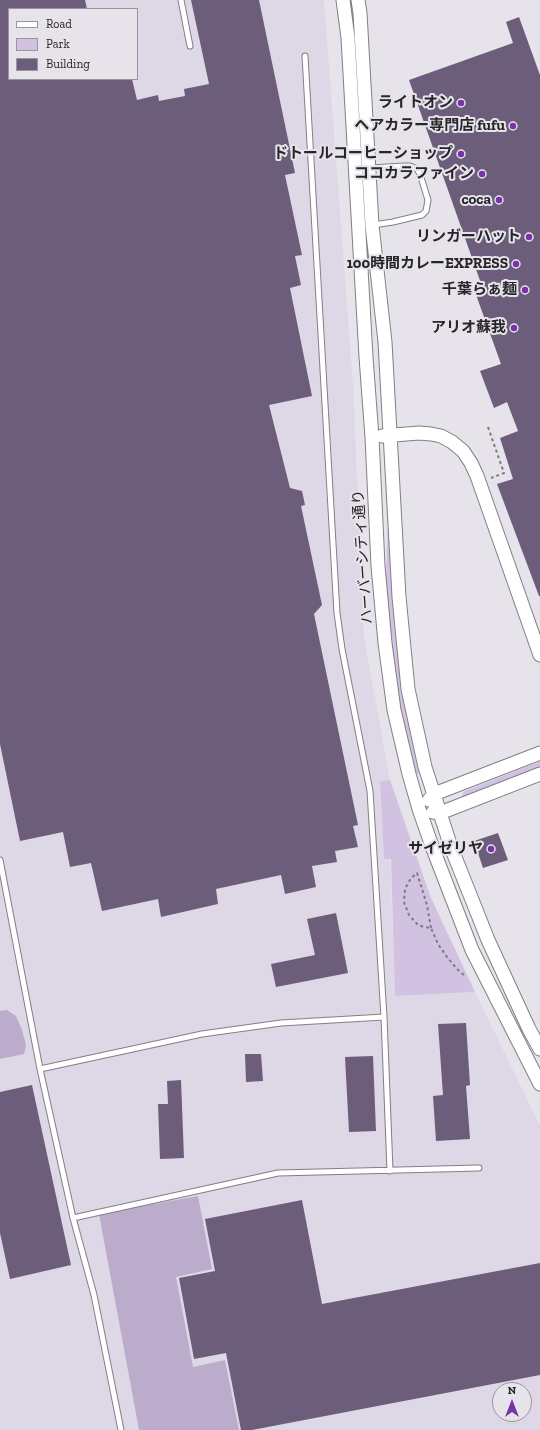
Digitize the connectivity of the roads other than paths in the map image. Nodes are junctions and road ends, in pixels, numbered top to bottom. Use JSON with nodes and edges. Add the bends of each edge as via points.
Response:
{"nodes":[{"id":1,"x":181,"y":0,"type":"edge"},
{"id":2,"x":344,"y":0,"type":"edge"},
{"id":3,"x":358,"y":0,"type":"edge"},
{"id":4,"x":190,"y":46,"type":"dead end"},
{"id":5,"x":305,"y":56,"type":"dead end"},
{"id":6,"x":369,"y":168,"type":"junction"},
{"id":7,"x":372,"y":225,"type":"junction"},
{"id":8,"x":390,"y":435,"type":"junction"},
{"id":9,"x":372,"y":437,"type":"junction"},
{"id":10,"x":540,"y":655,"type":"edge"},
{"id":11,"x":540,"y":753,"type":"edge"},
{"id":12,"x":540,"y":774,"type":"edge"},
{"id":13,"x":434,"y":794,"type":"junction"},
{"id":14,"x":419,"y":809,"type":"junction"},
{"id":15,"x":440,"y":813,"type":"junction"},
{"id":16,"x":0,"y":860,"type":"edge"},
{"id":17,"x":384,"y":1017,"type":"junction"},
{"id":18,"x":540,"y":1049,"type":"edge"},
{"id":19,"x":40,"y":1069,"type":"junction"},
{"id":20,"x":540,"y":1084,"type":"edge"},
{"id":21,"x":479,"y":1168,"type":"dead end"},
{"id":22,"x":390,"y":1171,"type":"junction"},
{"id":23,"x":73,"y":1218,"type":"junction"},
{"id":24,"x":121,"y":1430,"type":"edge"}],
"edges":[{"from":1,"to":4,"type":"lane"},
{"from":2,"to":9,"type":"street","name":"ハーバーシティ通り"},
{"from":3,"to":6,"type":"street"},
{"from":5,"to":17,"type":"lane","via":[[337,613],[370,792]]},
{"from":6,"to":7,"type":"street"},
{"from":6,"to":7,"type":"lane","via":[[410,166],[417,169],[428,200],[428,206],[422,215]]},
{"from":7,"to":8,"type":"street","via":[[385,342]]},
{"from":8,"to":9,"type":"street"},
{"from":8,"to":10,"type":"street","via":[[419,433],[441,436],[463,451],[477,476]]},
{"from":8,"to":13,"type":"street","via":[[399,597],[408,689],[425,767]]},
{"from":9,"to":14,"type":"street","name":"ハーバーシティ通り","via":[[378,566],[385,644],[397,729]]},
{"from":11,"to":13,"type":"street"},
{"from":12,"to":15,"type":"street"},
{"from":13,"to":14,"type":"street"},
{"from":13,"to":15,"type":"street"},
{"from":14,"to":15,"type":"street"},
{"from":14,"to":20,"type":"street","name":"ハーバーシティ通り","via":[[472,950]]},
{"from":15,"to":18,"type":"street","via":[[488,940]]},
{"from":16,"to":19,"type":"lane"},
{"from":17,"to":19,"type":"lane","via":[[281,1023],[202,1034]]},
{"from":17,"to":22,"type":"lane"},
{"from":19,"to":23,"type":"lane"},
{"from":21,"to":22,"type":"lane"},
{"from":22,"to":23,"type":"lane","via":[[278,1173]]},
{"from":23,"to":24,"type":"lane","via":[[94,1295]]}]}
